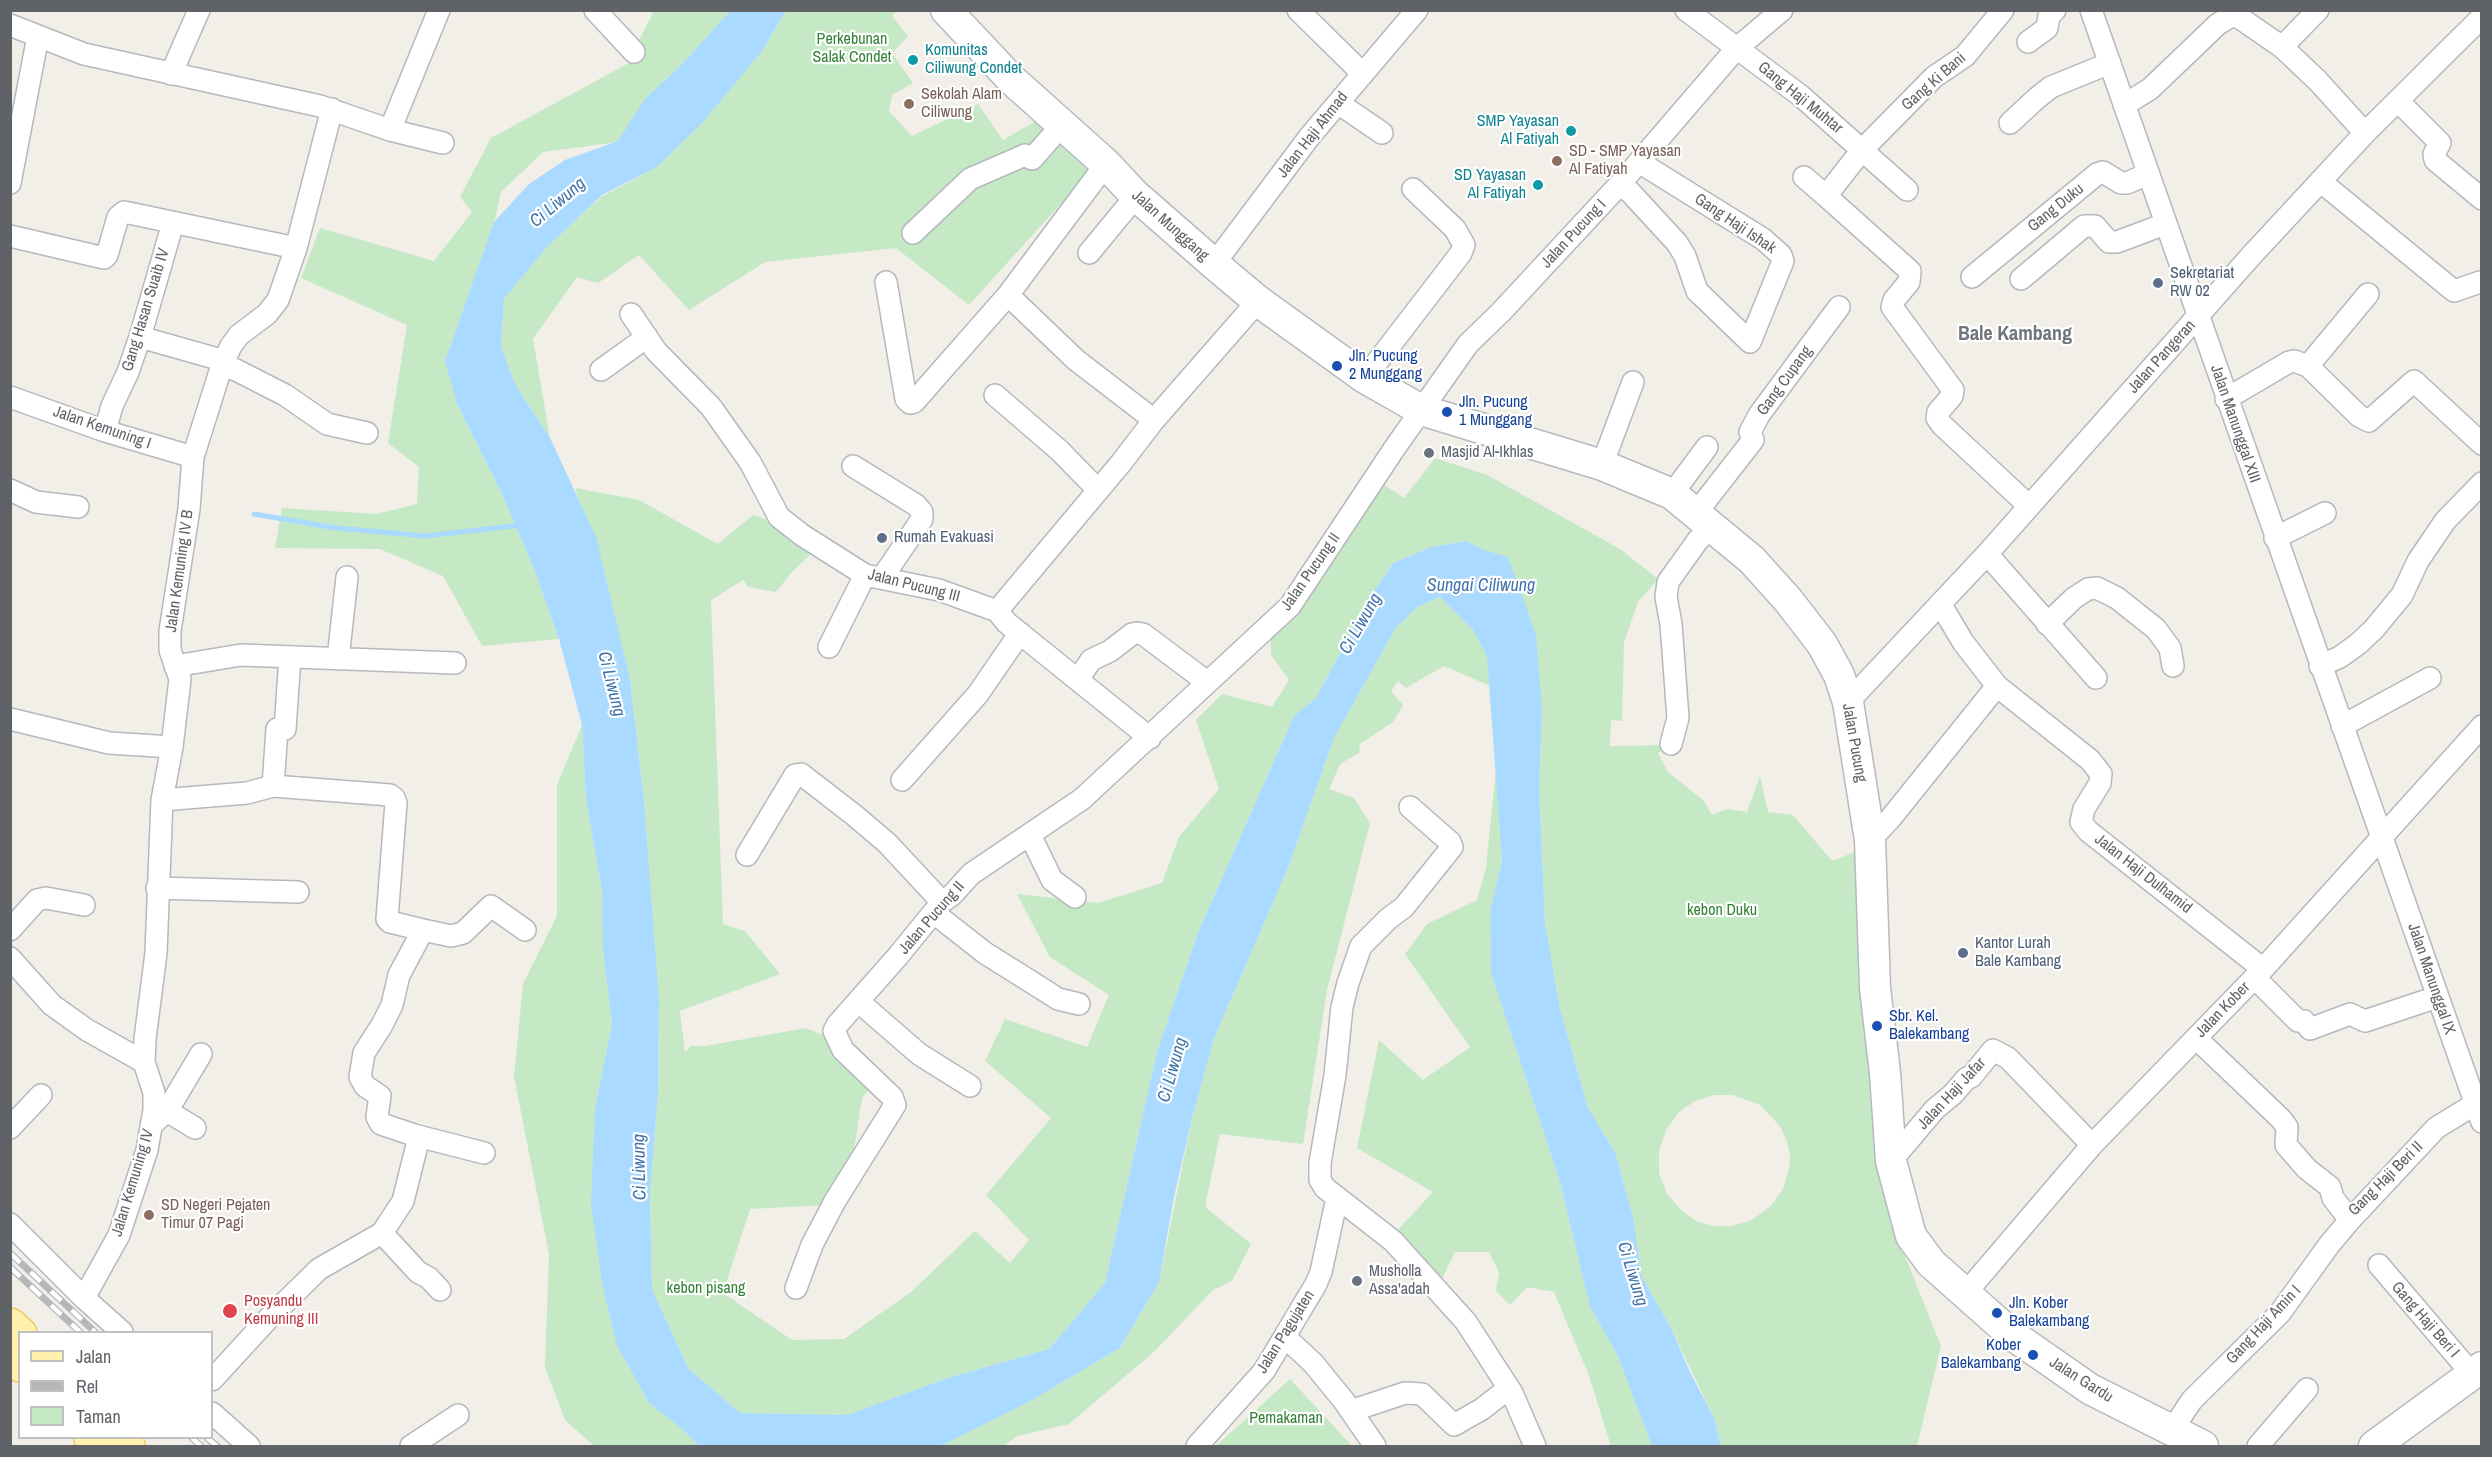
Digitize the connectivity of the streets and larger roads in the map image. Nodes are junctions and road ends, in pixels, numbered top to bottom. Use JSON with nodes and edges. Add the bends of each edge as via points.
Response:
{"nodes":[{"id":1,"x":199,"y":10,"type":"edge"},
{"id":2,"x":438,"y":10,"type":"edge"},
{"id":3,"x":595,"y":10,"type":"edge"},
{"id":4,"x":946,"y":10,"type":"edge"},
{"id":5,"x":1298,"y":10,"type":"edge"},
{"id":6,"x":1418,"y":10,"type":"edge"},
{"id":7,"x":1686,"y":10,"type":"edge"},
{"id":8,"x":1782,"y":10,"type":"edge"},
{"id":9,"x":2003,"y":10,"type":"edge"},
{"id":10,"x":2055,"y":10,"type":"edge"},
{"id":11,"x":2318,"y":10,"type":"edge"},
{"id":12,"x":2094,"y":12,"type":"edge"},
{"id":13,"x":2479,"y":24,"type":"edge"},
{"id":14,"x":10,"y":25,"type":"edge"},
{"id":15,"x":38,"y":36,"type":"junction"},
{"id":16,"x":2028,"y":42,"type":"dead end"},
{"id":17,"x":2282,"y":47,"type":"junction"},
{"id":18,"x":1736,"y":49,"type":"junction"},
{"id":19,"x":634,"y":52,"type":"dead end"},
{"id":20,"x":2110,"y":63,"type":"junction"},
{"id":21,"x":171,"y":74,"type":"junction"},
{"id":22,"x":1363,"y":74,"type":"junction"},
{"id":23,"x":2398,"y":100,"type":"junction"},
{"id":24,"x":1338,"y":103,"type":"junction"},
{"id":25,"x":2124,"y":105,"type":"junction"},
{"id":26,"x":332,"y":109,"type":"junction"},
{"id":27,"x":2010,"y":123,"type":"dead end"},
{"id":28,"x":1062,"y":125,"type":"junction"},
{"id":29,"x":390,"y":130,"type":"junction"},
{"id":30,"x":2365,"y":133,"type":"junction"},
{"id":31,"x":1382,"y":134,"type":"dead end"},
{"id":32,"x":443,"y":143,"type":"dead end"},
{"id":33,"x":1862,"y":150,"type":"junction"},
{"id":34,"x":1639,"y":162,"type":"junction"},
{"id":35,"x":1106,"y":164,"type":"junction"},
{"id":36,"x":2148,"y":174,"type":"junction"},
{"id":37,"x":1804,"y":177,"type":"dead end"},
{"id":38,"x":2320,"y":181,"type":"junction"},
{"id":39,"x":10,"y":183,"type":"edge"},
{"id":40,"x":1620,"y":184,"type":"junction"},
{"id":41,"x":1413,"y":189,"type":"dead end"},
{"id":42,"x":1907,"y":190,"type":"dead end"},
{"id":43,"x":1136,"y":196,"type":"junction"},
{"id":44,"x":1826,"y":196,"type":"junction"},
{"id":45,"x":2481,"y":199,"type":"edge"},
{"id":46,"x":173,"y":223,"type":"junction"},
{"id":47,"x":2165,"y":224,"type":"junction"},
{"id":48,"x":913,"y":233,"type":"dead end"},
{"id":49,"x":10,"y":236,"type":"edge"},
{"id":50,"x":296,"y":248,"type":"junction"},
{"id":51,"x":1089,"y":253,"type":"dead end"},
{"id":52,"x":1214,"y":264,"type":"junction"},
{"id":53,"x":1972,"y":277,"type":"dead end"},
{"id":54,"x":2021,"y":279,"type":"dead end"},
{"id":55,"x":886,"y":282,"type":"dead end"},
{"id":56,"x":2481,"y":283,"type":"edge"},
{"id":57,"x":2368,"y":294,"type":"dead end"},
{"id":58,"x":1008,"y":295,"type":"junction"},
{"id":59,"x":1258,"y":301,"type":"junction"},
{"id":60,"x":1839,"y":307,"type":"dead end"},
{"id":61,"x":631,"y":314,"type":"dead end"},
{"id":62,"x":2198,"y":316,"type":"junction"},
{"id":63,"x":647,"y":336,"type":"junction"},
{"id":64,"x":140,"y":337,"type":"junction"},
{"id":65,"x":223,"y":363,"type":"junction"},
{"id":66,"x":2308,"y":366,"type":"junction"},
{"id":67,"x":601,"y":370,"type":"dead end"},
{"id":68,"x":1365,"y":378,"type":"junction"},
{"id":69,"x":1633,"y":382,"type":"dead end"},
{"id":70,"x":995,"y":395,"type":"dead end"},
{"id":71,"x":2226,"y":399,"type":"junction"},
{"id":72,"x":13,"y":402,"type":"edge"},
{"id":73,"x":1421,"y":410,"type":"junction"},
{"id":74,"x":1154,"y":420,"type":"junction"},
{"id":75,"x":105,"y":431,"type":"junction"},
{"id":76,"x":367,"y":433,"type":"dead end"},
{"id":77,"x":2481,"y":444,"type":"edge"},
{"id":78,"x":1707,"y":447,"type":"dead end"},
{"id":79,"x":193,"y":457,"type":"junction"},
{"id":80,"x":1602,"y":465,"type":"junction"},
{"id":81,"x":853,"y":466,"type":"dead end"},
{"id":82,"x":2481,"y":483,"type":"edge"},
{"id":83,"x":10,"y":490,"type":"edge"},
{"id":84,"x":1098,"y":490,"type":"junction"},
{"id":85,"x":1672,"y":495,"type":"junction"},
{"id":86,"x":2028,"y":505,"type":"junction"},
{"id":87,"x":78,"y":507,"type":"dead end"},
{"id":88,"x":2325,"y":513,"type":"dead end"},
{"id":89,"x":1704,"y":520,"type":"junction"},
{"id":90,"x":2275,"y":537,"type":"junction"},
{"id":91,"x":1987,"y":554,"type":"junction"},
{"id":92,"x":347,"y":577,"type":"dead end"},
{"id":93,"x":874,"y":577,"type":"junction"},
{"id":94,"x":1941,"y":605,"type":"junction"},
{"id":95,"x":997,"y":611,"type":"junction"},
{"id":96,"x":2047,"y":624,"type":"junction"},
{"id":97,"x":1020,"y":633,"type":"junction"},
{"id":98,"x":829,"y":646,"type":"dead end"},
{"id":99,"x":290,"y":657,"type":"junction"},
{"id":100,"x":338,"y":659,"type":"junction"},
{"id":101,"x":455,"y":663,"type":"dead end"},
{"id":102,"x":175,"y":666,"type":"junction"},
{"id":103,"x":2173,"y":666,"type":"dead end"},
{"id":104,"x":2320,"y":666,"type":"junction"},
{"id":105,"x":1199,"y":676,"type":"dead end"},
{"id":106,"x":1079,"y":678,"type":"junction"},
{"id":107,"x":2096,"y":678,"type":"dead end"},
{"id":108,"x":2430,"y":678,"type":"dead end"},
{"id":109,"x":1996,"y":686,"type":"junction"},
{"id":110,"x":1848,"y":702,"type":"junction"},
{"id":111,"x":10,"y":719,"type":"edge"},
{"id":112,"x":2342,"y":726,"type":"junction"},
{"id":113,"x":2481,"y":726,"type":"edge"},
{"id":114,"x":1150,"y":738,"type":"junction"},
{"id":115,"x":1671,"y":744,"type":"dead end"},
{"id":116,"x":172,"y":747,"type":"junction"},
{"id":117,"x":902,"y":780,"type":"dead end"},
{"id":118,"x":273,"y":786,"type":"junction"},
{"id":119,"x":162,"y":800,"type":"junction"},
{"id":120,"x":1410,"y":807,"type":"dead end"},
{"id":121,"x":1030,"y":835,"type":"junction"},
{"id":122,"x":2381,"y":836,"type":"junction"},
{"id":123,"x":1870,"y":840,"type":"junction"},
{"id":124,"x":747,"y":855,"type":"dead end"},
{"id":125,"x":157,"y":888,"type":"junction"},
{"id":126,"x":298,"y":892,"type":"dead end"},
{"id":127,"x":1076,"y":897,"type":"dead end"},
{"id":128,"x":84,"y":905,"type":"dead end"},
{"id":129,"x":938,"y":908,"type":"junction"},
{"id":130,"x":10,"y":930,"type":"edge"},
{"id":131,"x":423,"y":930,"type":"junction"},
{"id":132,"x":525,"y":930,"type":"dead end"},
{"id":133,"x":10,"y":958,"type":"edge"},
{"id":134,"x":2259,"y":973,"type":"junction"},
{"id":135,"x":2437,"y":997,"type":"junction"},
{"id":136,"x":859,"y":1002,"type":"junction"},
{"id":137,"x":1079,"y":1004,"type":"dead end"},
{"id":138,"x":2196,"y":1038,"type":"junction"},
{"id":139,"x":201,"y":1054,"type":"dead end"},
{"id":140,"x":144,"y":1062,"type":"junction"},
{"id":141,"x":970,"y":1086,"type":"dead end"},
{"id":142,"x":41,"y":1095,"type":"dead end"},
{"id":143,"x":167,"y":1111,"type":"junction"},
{"id":144,"x":2478,"y":1113,"type":"edge"},
{"id":145,"x":151,"y":1125,"type":"junction"},
{"id":146,"x":10,"y":1128,"type":"edge"},
{"id":147,"x":195,"y":1128,"type":"dead end"},
{"id":148,"x":419,"y":1137,"type":"junction"},
{"id":149,"x":2092,"y":1145,"type":"junction"},
{"id":150,"x":484,"y":1153,"type":"dead end"},
{"id":151,"x":1891,"y":1161,"type":"junction"},
{"id":152,"x":1337,"y":1198,"type":"junction"},
{"id":153,"x":2349,"y":1220,"type":"junction"},
{"id":154,"x":10,"y":1224,"type":"edge"},
{"id":155,"x":382,"y":1233,"type":"junction"},
{"id":156,"x":2379,"y":1266,"type":"dead end"},
{"id":157,"x":796,"y":1288,"type":"dead end"},
{"id":158,"x":440,"y":1290,"type":"dead end"},
{"id":159,"x":1967,"y":1297,"type":"junction"},
{"id":160,"x":84,"y":1298,"type":"junction"},
{"id":161,"x":121,"y":1331,"type":"edge"},
{"id":162,"x":1285,"y":1337,"type":"junction"},
{"id":163,"x":2476,"y":1371,"type":"edge"},
{"id":164,"x":213,"y":1379,"type":"edge"},
{"id":165,"x":1509,"y":1388,"type":"junction"},
{"id":166,"x":2307,"y":1389,"type":"dead end"},
{"id":167,"x":1351,"y":1411,"type":"junction"},
{"id":168,"x":213,"y":1414,"type":"edge"},
{"id":169,"x":458,"y":1415,"type":"dead end"},
{"id":170,"x":2173,"y":1428,"type":"junction"},
{"id":171,"x":249,"y":1446,"type":"edge"},
{"id":172,"x":411,"y":1446,"type":"edge"},
{"id":173,"x":1197,"y":1446,"type":"edge"},
{"id":174,"x":1375,"y":1446,"type":"edge"},
{"id":175,"x":1535,"y":1446,"type":"edge"},
{"id":176,"x":2203,"y":1446,"type":"edge"},
{"id":177,"x":2258,"y":1446,"type":"edge"},
{"id":178,"x":2374,"y":1446,"type":"edge"}],
"edges":[{"from":1,"to":21,"type":"street"},
{"from":2,"to":29,"type":"street"},
{"from":3,"to":19,"type":"street"},
{"from":4,"to":28,"type":"street","name":"Jalan Munggang","via":[[1011,79]]},
{"from":5,"to":22,"type":"street"},
{"from":6,"to":22,"type":"street","name":"Jalan Haji Ahmad"},
{"from":7,"to":18,"type":"street","name":"Gang Haji Muhtar"},
{"from":8,"to":18,"type":"street","name":"Jalan Pucung I"},
{"from":9,"to":33,"type":"street","name":"Gang Ki Bani","via":[[1965,56],[1934,77]]},
{"from":10,"to":16,"type":"street","via":[[2049,16],[2047,28]]},
{"from":11,"to":17,"type":"street"},
{"from":12,"to":20,"type":"street","name":"Jalan Manunggal XIII"},
{"from":13,"to":23,"type":"street","name":"Jalan Pangeran"},
{"from":14,"to":15,"type":"street"},
{"from":15,"to":21,"type":"street","via":[[84,54]]},
{"from":15,"to":39,"type":"street"},
{"from":17,"to":25,"type":"street","via":[[2237,16],[2230,17],[2150,89]]},
{"from":17,"to":30,"type":"street"},
{"from":18,"to":33,"type":"street","name":"Gang Haji Muhtar","via":[[1801,96]]},
{"from":18,"to":34,"type":"street","name":"Jalan Pucung I"},
{"from":20,"to":25,"type":"street","name":"Jalan Manunggal XIII"},
{"from":20,"to":27,"type":"street","via":[[2051,87]]},
{"from":21,"to":26,"type":"street"},
{"from":22,"to":24,"type":"street","name":"Jalan Haji Ahmad"},
{"from":23,"to":30,"type":"street","name":"Jalan Pangeran"},
{"from":23,"to":45,"type":"street","via":[[2440,143],[2434,160]]},
{"from":24,"to":31,"type":"street"},
{"from":24,"to":52,"type":"street","name":"Jalan Haji Ahmad"},
{"from":25,"to":36,"type":"street","name":"Jalan Manunggal XIII"},
{"from":26,"to":29,"type":"street"},
{"from":26,"to":50,"type":"street","name":"Jalan Kemuning IV B"},
{"from":28,"to":35,"type":"street","name":"Jalan Munggang"},
{"from":28,"to":48,"type":"street","via":[[1032,159],[1024,155],[970,179]]},
{"from":29,"to":32,"type":"street"},
{"from":30,"to":38,"type":"street","name":"Jalan Pangeran"},
{"from":33,"to":42,"type":"street","name":"Gang Haji Muhtar"},
{"from":33,"to":44,"type":"street","name":"Gang Ki Bani"},
{"from":34,"to":40,"type":"street","name":"Jalan Pucung I"},
{"from":34,"to":40,"type":"street","name":"Gang Haji Ishak","via":[[1763,239],[1781,255],[1783,261],[1750,342],[1697,291],[1677,243]]},
{"from":35,"to":43,"type":"street","name":"Jalan Munggang"},
{"from":35,"to":58,"type":"street"},
{"from":36,"to":47,"type":"street","name":"Jalan Manunggal XIII"},
{"from":36,"to":53,"type":"street","name":"Gang Duku","via":[[2127,183],[2103,172],[2097,174]]},
{"from":37,"to":44,"type":"street"},
{"from":38,"to":56,"type":"street","via":[[2454,291]]},
{"from":38,"to":62,"type":"street","name":"Jalan Pangeran"},
{"from":40,"to":73,"type":"street","name":"Jalan Pucung I","via":[[1468,344]]},
{"from":41,"to":68,"type":"street","via":[[1455,229],[1464,245]]},
{"from":43,"to":51,"type":"street"},
{"from":43,"to":52,"type":"street","name":"Jalan Munggang"},
{"from":44,"to":86,"type":"street","via":[[1910,271],[1909,282],[1892,307],[1953,390],[1937,418]]},
{"from":46,"to":49,"type":"street","via":[[124,212],[118,217],[104,258]]},
{"from":46,"to":50,"type":"street"},
{"from":46,"to":64,"type":"street","name":"Gang Hasan Suaib IV"},
{"from":47,"to":54,"type":"street","via":[[2117,242],[2109,242],[2095,226],[2084,226]]},
{"from":47,"to":62,"type":"street","name":"Jalan Manunggal XIII"},
{"from":50,"to":65,"type":"street","name":"Jalan Kemuning IV B","via":[[278,300],[255,325],[239,335]]},
{"from":52,"to":59,"type":"street","name":"Jalan Munggang"},
{"from":55,"to":58,"type":"street","via":[[906,399],[910,403],[917,400]]},
{"from":57,"to":66,"type":"street"},
{"from":58,"to":74,"type":"street","via":[[1076,360]]},
{"from":59,"to":68,"type":"street","name":"Jalan Munggang"},
{"from":59,"to":74,"type":"street"},
{"from":60,"to":89,"type":"street","name":"Gang Cupang","via":[[1759,416],[1751,430],[1753,440]]},
{"from":61,"to":63,"type":"street","name":"Jalan Pucung III"},
{"from":62,"to":71,"type":"street","name":"Jalan Manunggal XIII"},
{"from":62,"to":86,"type":"street","name":"Jalan Pangeran"},
{"from":63,"to":67,"type":"street"},
{"from":63,"to":93,"type":"street","name":"Jalan Pucung III","via":[[656,351],[711,407],[750,462],[779,517]]},
{"from":64,"to":65,"type":"street"},
{"from":64,"to":75,"type":"street","name":"Gang Hasan Suaib IV"},
{"from":65,"to":76,"type":"street","via":[[285,395],[327,424]]},
{"from":65,"to":79,"type":"street","name":"Jalan Kemuning IV B"},
{"from":66,"to":71,"type":"street","via":[[2289,362]]},
{"from":66,"to":77,"type":"street","via":[[2369,421],[2411,382],[2417,383]]},
{"from":68,"to":73,"type":"street","name":"Jalan Munggang"},
{"from":69,"to":80,"type":"street"},
{"from":70,"to":84,"type":"street"},
{"from":71,"to":90,"type":"street","name":"Jalan Manunggal XIII"},
{"from":72,"to":75,"type":"street","name":"Jalan Kemuning I"},
{"from":73,"to":80,"type":"street","name":"Jalan Pucung"},
{"from":73,"to":114,"type":"street","name":"Jalan Pucung II","via":[[1290,606]]},
{"from":74,"to":84,"type":"street"},
{"from":75,"to":79,"type":"street","name":"Jalan Kemuning I"},
{"from":78,"to":85,"type":"street"},
{"from":79,"to":102,"type":"street","name":"Jalan Kemuning IV B","via":[[170,631]]},
{"from":80,"to":85,"type":"street","name":"Jalan Pucung"},
{"from":81,"to":93,"type":"street","via":[[922,512],[922,519]]},
{"from":82,"to":104,"type":"street","via":[[2445,522],[2418,561],[2402,595],[2374,629],[2340,657]]},
{"from":83,"to":87,"type":"street","via":[[36,502]]},
{"from":84,"to":95,"type":"street"},
{"from":85,"to":89,"type":"street","name":"Jalan Pucung"},
{"from":86,"to":91,"type":"street","name":"Jalan Pangeran"},
{"from":88,"to":90,"type":"street"},
{"from":89,"to":110,"type":"street","name":"Jalan Pucung","via":[[1752,560],[1795,609],[1822,644]]},
{"from":89,"to":115,"type":"street","name":"Gang Cupang","via":[[1698,540],[1668,582],[1666,597],[1678,718]]},
{"from":90,"to":104,"type":"street","name":"Jalan Manunggal XIII"},
{"from":91,"to":94,"type":"street","name":"Jalan Pangeran"},
{"from":91,"to":96,"type":"street"},
{"from":92,"to":100,"type":"street"},
{"from":93,"to":95,"type":"street","name":"Jalan Pucung III","via":[[954,594]]},
{"from":93,"to":98,"type":"street"},
{"from":94,"to":109,"type":"street","name":"Jalan Haji Dulhamid"},
{"from":94,"to":110,"type":"street","name":"Jalan Pangeran"},
{"from":95,"to":97,"type":"street"},
{"from":96,"to":103,"type":"street","via":[[2074,598],[2097,588],[2117,598],[2156,629],[2170,648]]},
{"from":96,"to":107,"type":"street"},
{"from":97,"to":106,"type":"street"},
{"from":97,"to":117,"type":"street","via":[[978,694]]},
{"from":99,"to":100,"type":"street"},
{"from":99,"to":102,"type":"street","via":[[241,655]]},
{"from":99,"to":118,"type":"street","via":[[285,729],[277,729]]},
{"from":100,"to":101,"type":"street"},
{"from":102,"to":116,"type":"street","name":"Jalan Kemuning IV B","via":[[180,679]]},
{"from":104,"to":112,"type":"street","name":"Jalan Manunggal XIII"},
{"from":105,"to":106,"type":"street","via":[[1137,633],[1091,660]]},
{"from":106,"to":114,"type":"street"},
{"from":108,"to":112,"type":"street"},
{"from":109,"to":123,"type":"street"},
{"from":109,"to":134,"type":"street","name":"Jalan Haji Dulhamid","via":[[2090,760],[2101,774],[2081,822],[2088,831]]},
{"from":110,"to":123,"type":"street","name":"Jalan Pucung"},
{"from":111,"to":116,"type":"street","via":[[109,742]]},
{"from":112,"to":122,"type":"street","name":"Jalan Manunggal XIII"},
{"from":113,"to":122,"type":"street","name":"Jalan Kober"},
{"from":114,"to":121,"type":"street","name":"Jalan Pucung II","via":[[1082,799]]},
{"from":116,"to":119,"type":"street","name":"Jalan Kemuning IV B"},
{"from":118,"to":119,"type":"street","via":[[247,793]]},
{"from":118,"to":131,"type":"street","via":[[394,798],[387,917],[390,922]]},
{"from":119,"to":125,"type":"street","name":"Jalan Kemuning IV B"},
{"from":120,"to":152,"type":"street","via":[[1452,847],[1404,906],[1361,946],[1348,983],[1320,1163],[1320,1180]]},
{"from":121,"to":127,"type":"street","via":[[1052,880]]},
{"from":121,"to":129,"type":"street","name":"Jalan Pucung II","via":[[971,874]]},
{"from":122,"to":134,"type":"street","name":"Jalan Kober"},
{"from":122,"to":135,"type":"street","name":"Jalan Manunggal IX"},
{"from":123,"to":151,"type":"street","name":"Jalan Pucung","via":[[1875,988]]},
{"from":124,"to":129,"type":"street","via":[[795,775],[801,774],[887,843]]},
{"from":125,"to":126,"type":"street"},
{"from":125,"to":140,"type":"street","name":"Jalan Kemuning IV B","via":[[156,953]]},
{"from":128,"to":130,"type":"street","via":[[37,900]]},
{"from":129,"to":136,"type":"street","name":"Jalan Pucung II"},
{"from":129,"to":137,"type":"street","via":[[985,954],[1058,999]]},
{"from":131,"to":132,"type":"street","via":[[452,936],[463,933],[490,906]]},
{"from":131,"to":148,"type":"street","via":[[399,975],[392,1005],[364,1053],[360,1077],[364,1086],[380,1096],[377,1117],[381,1124]]},
{"from":133,"to":140,"type":"street","via":[[52,1005]]},
{"from":134,"to":135,"type":"street","via":[[2298,1021],[2304,1021],[2310,1029],[2350,1014],[2365,1021]]},
{"from":134,"to":138,"type":"street","name":"Jalan Kober"},
{"from":135,"to":144,"type":"street","name":"Jalan Manunggal IX"},
{"from":136,"to":141,"type":"street","via":[[918,1054]]},
{"from":136,"to":157,"type":"street","name":"Jalan Pucung II","via":[[834,1031],[846,1054],[892,1096],[895,1105],[835,1201]]},
{"from":138,"to":149,"type":"street","name":"Jalan Kober"},
{"from":138,"to":153,"type":"street","name":"Gang Haji Beri II","via":[[2281,1119],[2286,1127],[2286,1145],[2307,1169],[2330,1186],[2333,1198]]},
{"from":139,"to":143,"type":"street"},
{"from":140,"to":145,"type":"street","name":"Jalan Kemuning IV","via":[[154,1093]]},
{"from":142,"to":146,"type":"street"},
{"from":143,"to":145,"type":"street"},
{"from":143,"to":147,"type":"street"},
{"from":144,"to":153,"type":"street","name":"Gang Haji Beri II","via":[[2436,1128]]},
{"from":145,"to":160,"type":"street","name":"Jalan Kemuning IV","via":[[147,1150],[119,1235]]},
{"from":148,"to":150,"type":"street"},
{"from":148,"to":155,"type":"street","via":[[403,1201]]},
{"from":149,"to":151,"type":"street","name":"Jalan Haji Jafar","via":[[2008,1058],[1993,1050]]},
{"from":149,"to":159,"type":"street","name":"Jalan Kober"},
{"from":151,"to":159,"type":"street","name":"Jalan Pucung","via":[[1911,1236],[1931,1263]]},
{"from":152,"to":162,"type":"street","name":"Jalan Pagujaten","via":[[1321,1272]]},
{"from":152,"to":165,"type":"street","via":[[1393,1241],[1419,1268],[1466,1322]]},
{"from":153,"to":170,"type":"street","name":"Gang Haji Amin I","via":[[2280,1313],[2192,1400]]},
{"from":154,"to":160,"type":"street"},
{"from":155,"to":158,"type":"street"},
{"from":155,"to":164,"type":"street","via":[[319,1269]]},
{"from":156,"to":163,"type":"street","name":"Gang Haji Beri I"},
{"from":159,"to":170,"type":"street","name":"Jalan Gardu","via":[[2011,1334],[2090,1389]]},
{"from":160,"to":161,"type":"street"},
{"from":162,"to":167,"type":"street"},
{"from":162,"to":173,"type":"street","name":"Jalan Pagujaten","via":[[1264,1371]]},
{"from":163,"to":178,"type":"street"},
{"from":165,"to":167,"type":"street","via":[[1454,1425],[1422,1394],[1396,1395]]},
{"from":165,"to":175,"type":"street"},
{"from":166,"to":177,"type":"street"},
{"from":167,"to":174,"type":"street"},
{"from":168,"to":171,"type":"street"},
{"from":169,"to":172,"type":"street"},
{"from":170,"to":176,"type":"street","name":"Jalan Gardu"}]}
